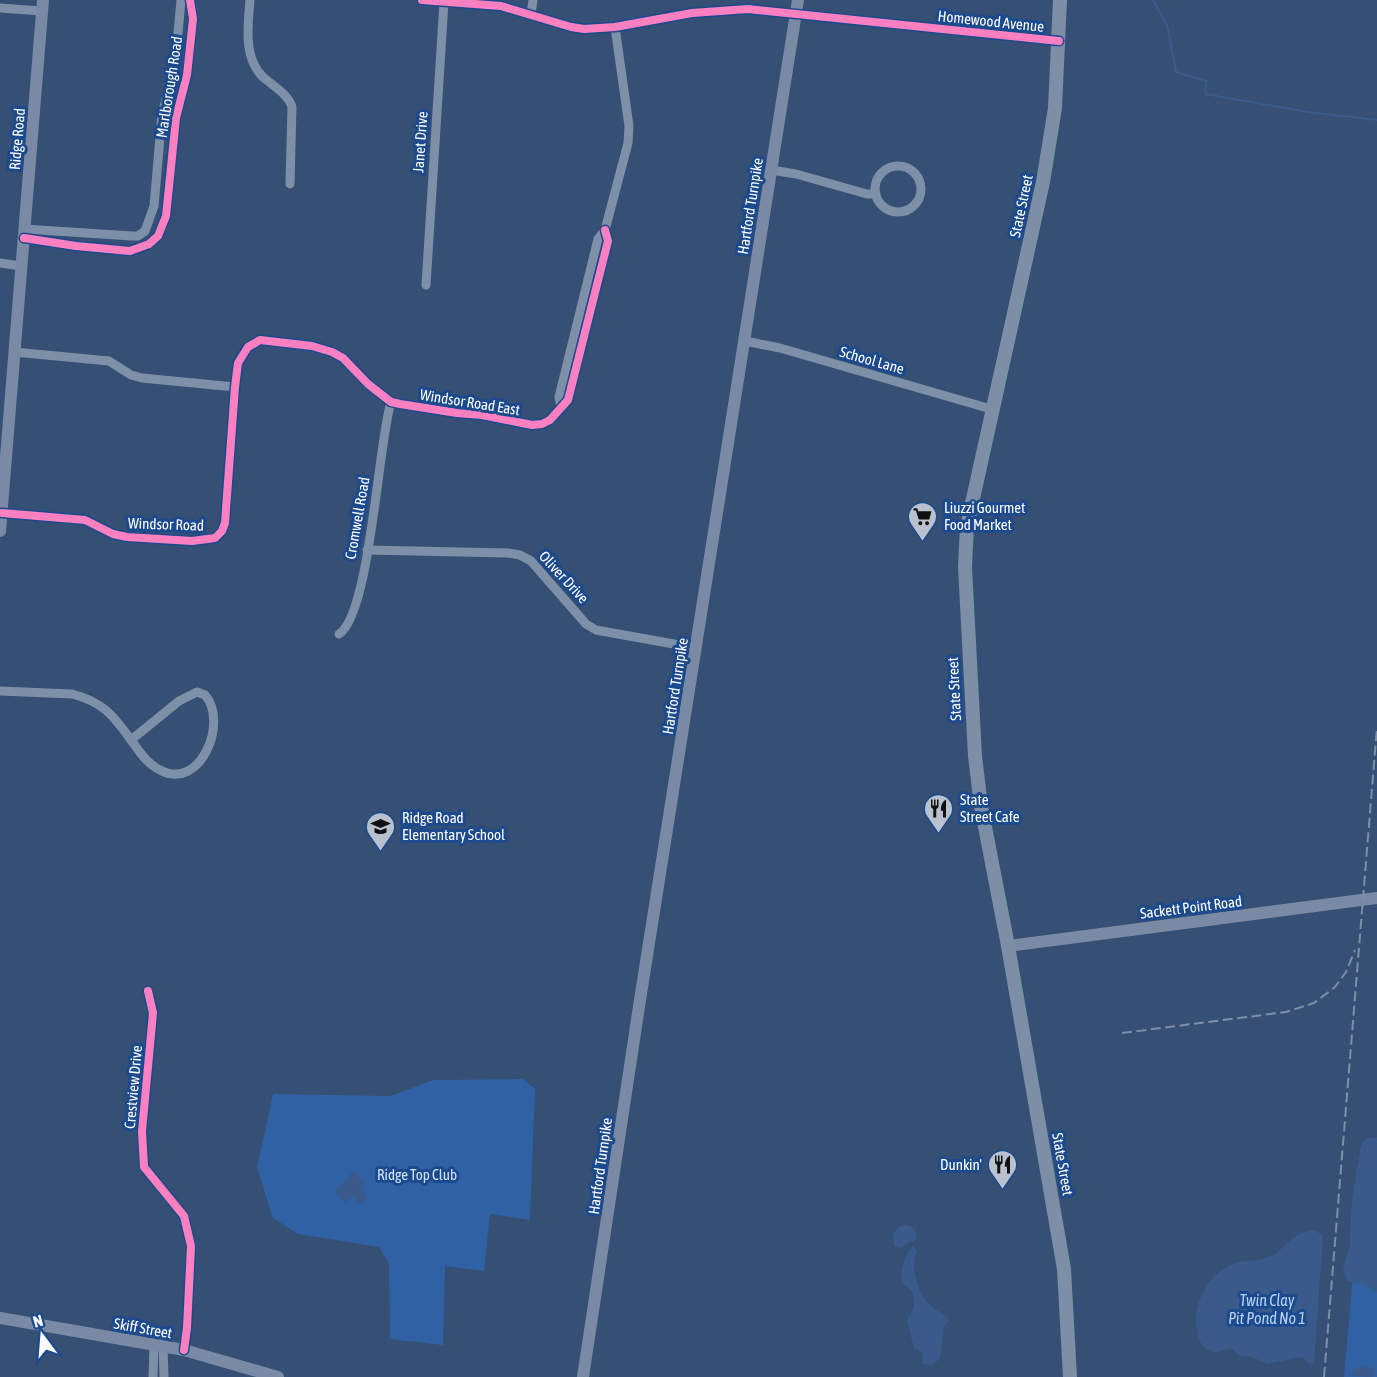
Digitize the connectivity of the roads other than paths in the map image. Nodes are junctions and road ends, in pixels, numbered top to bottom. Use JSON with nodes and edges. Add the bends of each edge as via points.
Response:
{"nodes":[{"id":1,"x":181,"y":0,"type":"edge"},
{"id":2,"x":190,"y":0,"type":"edge"},
{"id":3,"x":250,"y":0,"type":"edge"},
{"id":4,"x":422,"y":0,"type":"edge"},
{"id":5,"x":533,"y":0,"type":"edge"},
{"id":6,"x":798,"y":0,"type":"edge"},
{"id":7,"x":1060,"y":0,"type":"edge"},
{"id":8,"x":447,"y":1,"type":"edge"},
{"id":9,"x":43,"y":6,"type":"edge"},
{"id":10,"x":0,"y":8,"type":"edge"},
{"id":11,"x":796,"y":13,"type":"junction"},
{"id":12,"x":531,"y":14,"type":"junction"},
{"id":13,"x":615,"y":27,"type":"junction"},
{"id":14,"x":1059,"y":41,"type":"junction"},
{"id":15,"x":771,"y":170,"type":"junction"},
{"id":16,"x":290,"y":184,"type":"dead end"},
{"id":17,"x":876,"y":194,"type":"junction"},
{"id":18,"x":24,"y":234,"type":"junction"},
{"id":19,"x":142,"y":234,"type":"junction"},
{"id":20,"x":149,"y":244,"type":"junction"},
{"id":21,"x":0,"y":263,"type":"edge"},
{"id":22,"x":21,"y":266,"type":"junction"},
{"id":23,"x":426,"y":285,"type":"dead end"},
{"id":24,"x":745,"y":341,"type":"junction"},
{"id":25,"x":14,"y":352,"type":"junction"},
{"id":26,"x":235,"y":387,"type":"junction"},
{"id":27,"x":391,"y":402,"type":"junction"},
{"id":28,"x":991,"y":410,"type":"junction"},
{"id":29,"x":1,"y":520,"type":"edge"},
{"id":30,"x":0,"y":531,"type":"edge"},
{"id":31,"x":367,"y":550,"type":"junction"},
{"id":32,"x":339,"y":634,"type":"dead end"},
{"id":33,"x":696,"y":648,"type":"junction"},
{"id":34,"x":0,"y":691,"type":"edge"},
{"id":35,"x":131,"y":740,"type":"junction"},
{"id":36,"x":1377,"y":898,"type":"edge"},
{"id":37,"x":1008,"y":946,"type":"junction"},
{"id":38,"x":148,"y":991,"type":"dead end"},
{"id":39,"x":0,"y":1318,"type":"edge"},
{"id":40,"x":158,"y":1345,"type":"junction"},
{"id":41,"x":184,"y":1350,"type":"junction"},
{"id":42,"x":153,"y":1377,"type":"edge"},
{"id":43,"x":164,"y":1377,"type":"edge"},
{"id":44,"x":278,"y":1377,"type":"edge"},
{"id":45,"x":583,"y":1377,"type":"edge"},
{"id":46,"x":1070,"y":1377,"type":"edge"}],
"edges":[{"from":1,"to":19,"type":"street","name":"Marlborough Road","via":[[175,66],[162,114],[154,206]]},
{"from":2,"to":20,"type":"street","name":"Marlborough Road","via":[[193,20],[189,60],[176,118],[168,209],[158,236]]},
{"from":3,"to":16,"type":"street","via":[[248,38],[253,61],[292,107]]},
{"from":4,"to":8,"type":"street","name":"Homewood Avenue"},
{"from":5,"to":12,"type":"street"},
{"from":6,"to":11,"type":"main road","name":"Hartford Turnpike"},
{"from":7,"to":14,"type":"main road","name":"State Street"},
{"from":8,"to":12,"type":"street","name":"Homewood Avenue","via":[[501,6]]},
{"from":8,"to":23,"type":"street","name":"Janet Drive"},
{"from":9,"to":10,"type":"street"},
{"from":9,"to":18,"type":"main road","name":"Ridge Road"},
{"from":11,"to":13,"type":"street","name":"Homewood Avenue","via":[[717,10]]},
{"from":11,"to":14,"type":"street","name":"Homewood Avenue"},
{"from":11,"to":15,"type":"main road","name":"Hartford Turnpike"},
{"from":12,"to":13,"type":"street","name":"Homewood Avenue","via":[[570,27]]},
{"from":13,"to":27,"type":"street","name":"Windsor Road East","via":[[628,143],[573,337],[559,397],[561,407],[550,420],[532,425]]},
{"from":14,"to":28,"type":"main road","name":"State Street","via":[[1055,108],[1043,182]]},
{"from":15,"to":17,"type":"street"},
{"from":15,"to":24,"type":"main road","name":"Hartford Turnpike"},
{"from":17,"to":17,"type":"street","via":[[884,207],[905,211],[917,202],[920,181],[911,169],[888,168],[877,179]]},
{"from":18,"to":19,"type":"street"},
{"from":18,"to":20,"type":"street","via":[[76,246],[130,251]]},
{"from":18,"to":22,"type":"main road","name":"Ridge Road"},
{"from":19,"to":20,"type":"street"},
{"from":21,"to":22,"type":"street"},
{"from":22,"to":25,"type":"main road","name":"Ridge Road"},
{"from":24,"to":28,"type":"street","name":"School Lane"},
{"from":24,"to":33,"type":"main road","name":"Hartford Turnpike"},
{"from":25,"to":26,"type":"street","via":[[109,361],[142,378]]},
{"from":25,"to":29,"type":"main road","name":"Ridge Road"},
{"from":26,"to":27,"type":"street","name":"Windsor Road East","via":[[242,355],[253,344],[265,340],[338,354]]},
{"from":26,"to":29,"type":"street","name":"Windsor Road","via":[[225,523],[215,538],[192,541],[127,537],[85,520]]},
{"from":27,"to":31,"type":"street","name":"Cromwell Road"},
{"from":28,"to":37,"type":"main road","name":"State Street","via":[[967,526],[964,567],[975,756]]},
{"from":29,"to":30,"type":"main road","name":"Ridge Road"},
{"from":31,"to":32,"type":"street","name":"Cromwell Road","via":[[356,610]]},
{"from":31,"to":33,"type":"street","name":"Oliver Drive","via":[[520,555],[531,561],[586,624],[596,630]]},
{"from":33,"to":45,"type":"main road","name":"Hartford Turnpike"},
{"from":34,"to":35,"type":"street","via":[[83,697],[110,711]]},
{"from":35,"to":35,"type":"street","via":[[190,694],[201,692],[210,700],[210,745],[188,771],[172,774],[157,769]]},
{"from":36,"to":37,"type":"main road","name":"Sackett Point Road"},
{"from":37,"to":46,"type":"main road","name":"State Street","via":[[1064,1269]]},
{"from":38,"to":41,"type":"street","name":"Crestview Drive","via":[[153,1013],[142,1131],[144,1167],[184,1216],[191,1246]]},
{"from":39,"to":40,"type":"main road","name":"Skiff Street"},
{"from":40,"to":41,"type":"main road","name":"Skiff Street"},
{"from":40,"to":42,"type":"street"},
{"from":40,"to":43,"type":"street"},
{"from":41,"to":44,"type":"main road","name":"Skiff Street"}]}
